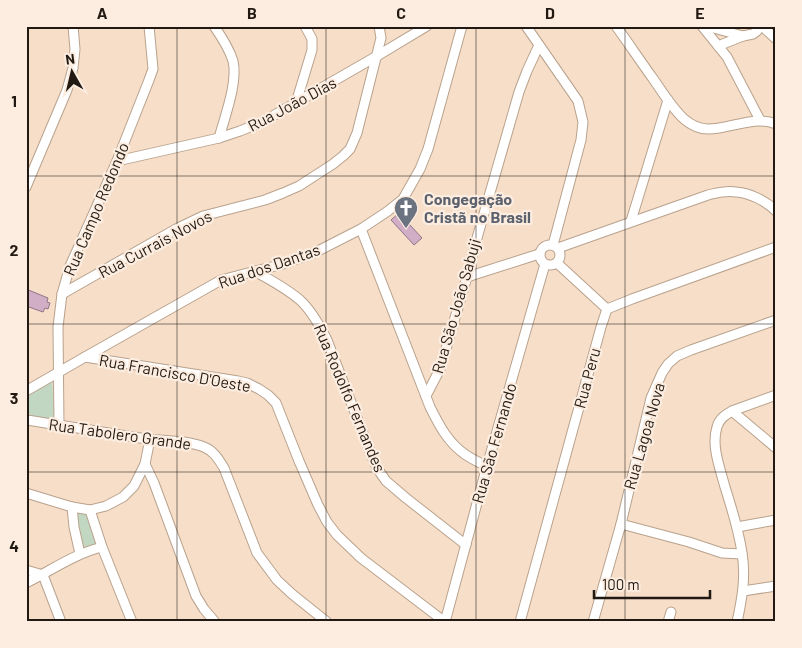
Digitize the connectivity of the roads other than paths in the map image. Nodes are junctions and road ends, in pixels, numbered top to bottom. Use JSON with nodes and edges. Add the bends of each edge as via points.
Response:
{"nodes":[{"id":1,"x":73,"y":26,"type":"edge"},
{"id":2,"x":150,"y":26,"type":"edge"},
{"id":3,"x":214,"y":26,"type":"edge"},
{"id":4,"x":305,"y":26,"type":"edge"},
{"id":5,"x":379,"y":26,"type":"edge"},
{"id":6,"x":427,"y":26,"type":"edge"},
{"id":7,"x":462,"y":26,"type":"edge"},
{"id":8,"x":526,"y":26,"type":"edge"},
{"id":9,"x":616,"y":26,"type":"edge"},
{"id":10,"x":702,"y":26,"type":"edge"},
{"id":11,"x":706,"y":26,"type":"edge"},
{"id":12,"x":761,"y":26,"type":"edge"},
{"id":13,"x":743,"y":36,"type":"junction"},
{"id":14,"x":776,"y":39,"type":"edge"},
{"id":15,"x":539,"y":45,"type":"junction"},
{"id":16,"x":718,"y":46,"type":"junction"},
{"id":17,"x":377,"y":56,"type":"junction"},
{"id":18,"x":668,"y":100,"type":"junction"},
{"id":19,"x":296,"y":103,"type":"junction"},
{"id":20,"x":760,"y":120,"type":"junction"},
{"id":21,"x":776,"y":124,"type":"edge"},
{"id":22,"x":219,"y":138,"type":"junction"},
{"id":23,"x":117,"y":161,"type":"junction"},
{"id":24,"x":26,"y":187,"type":"edge"},
{"id":25,"x":776,"y":211,"type":"edge"},
{"id":26,"x":631,"y":221,"type":"junction"},
{"id":27,"x":361,"y":229,"type":"junction"},
{"id":28,"x":555,"y":247,"type":"junction"},
{"id":29,"x":776,"y":247,"type":"edge"},
{"id":30,"x":539,"y":254,"type":"junction"},
{"id":31,"x":557,"y":263,"type":"junction"},
{"id":32,"x":545,"y":264,"type":"junction"},
{"id":33,"x":256,"y":272,"type":"junction"},
{"id":34,"x":467,"y":277,"type":"junction"},
{"id":35,"x":62,"y":294,"type":"junction"},
{"id":36,"x":607,"y":309,"type":"junction"},
{"id":37,"x":776,"y":320,"type":"edge"},
{"id":38,"x":85,"y":357,"type":"junction"},
{"id":39,"x":58,"y":373,"type":"junction"},
{"id":40,"x":26,"y":391,"type":"edge"},
{"id":41,"x":776,"y":394,"type":"edge"},
{"id":42,"x":426,"y":396,"type":"junction"},
{"id":43,"x":732,"y":411,"type":"junction"},
{"id":44,"x":26,"y":420,"type":"edge"},
{"id":45,"x":60,"y":425,"type":"junction"},
{"id":46,"x":150,"y":439,"type":"junction"},
{"id":47,"x":776,"y":448,"type":"edge"},
{"id":48,"x":145,"y":464,"type":"junction"},
{"id":49,"x":487,"y":466,"type":"junction"},
{"id":50,"x":154,"y":483,"type":"junction"},
{"id":51,"x":134,"y":486,"type":"junction"},
{"id":52,"x":26,"y":494,"type":"edge"},
{"id":53,"x":72,"y":507,"type":"junction"},
{"id":54,"x":90,"y":510,"type":"junction"},
{"id":55,"x":776,"y":520,"type":"edge"},
{"id":56,"x":621,"y":524,"type":"junction"},
{"id":57,"x":737,"y":528,"type":"junction"},
{"id":58,"x":466,"y":545,"type":"junction"},
{"id":59,"x":102,"y":547,"type":"junction"},
{"id":60,"x":80,"y":554,"type":"junction"},
{"id":61,"x":742,"y":554,"type":"junction"},
{"id":62,"x":26,"y":570,"type":"edge"},
{"id":63,"x":43,"y":575,"type":"junction"},
{"id":64,"x":26,"y":583,"type":"edge"},
{"id":65,"x":776,"y":586,"type":"edge"},
{"id":66,"x":743,"y":591,"type":"junction"},
{"id":67,"x":670,"y":612,"type":"dead end"},
{"id":68,"x":61,"y":622,"type":"edge"},
{"id":69,"x":132,"y":622,"type":"edge"},
{"id":70,"x":214,"y":622,"type":"edge"},
{"id":71,"x":327,"y":622,"type":"edge"},
{"id":72,"x":445,"y":622,"type":"edge"},
{"id":73,"x":520,"y":622,"type":"edge"},
{"id":74,"x":593,"y":622,"type":"edge"},
{"id":75,"x":668,"y":622,"type":"edge"},
{"id":76,"x":737,"y":622,"type":"edge"}],
"edges":[{"from":1,"to":24,"type":"street","via":[[75,49],[67,90]]},
{"from":2,"to":23,"type":"street","name":"Rua Campo Redondo","via":[[153,69]]},
{"from":3,"to":22,"type":"street","via":[[228,49],[234,73]]},
{"from":4,"to":19,"type":"street","via":[[312,40],[312,50]]},
{"from":5,"to":17,"type":"street","name":"Rua Currais Novos","via":[[381,38]]},
{"from":6,"to":17,"type":"street","name":"Rua João Dias"},
{"from":7,"to":27,"type":"street","name":"Rua dos Dantas","via":[[420,169],[403,198]]},
{"from":8,"to":15,"type":"street"},
{"from":9,"to":18,"type":"street"},
{"from":10,"to":16,"type":"street"},
{"from":11,"to":13,"type":"street"},
{"from":12,"to":13,"type":"street","via":[[753,34]]},
{"from":12,"to":14,"type":"street"},
{"from":13,"to":16,"type":"street"},
{"from":15,"to":28,"type":"street","via":[[578,101],[583,122]]},
{"from":15,"to":34,"type":"street","name":"Rua São João Sabuji","via":[[519,92]]},
{"from":16,"to":20,"type":"street"},
{"from":17,"to":19,"type":"street","name":"Rua João Dias"},
{"from":17,"to":35,"type":"street","name":"Rua Currais Novos","via":[[354,141],[333,164],[299,186],[265,200],[196,219]]},
{"from":18,"to":20,"type":"street","via":[[685,120],[700,128]]},
{"from":18,"to":26,"type":"street"},
{"from":19,"to":22,"type":"street","name":"Rua João Dias","via":[[264,121]]},
{"from":20,"to":21,"type":"street"},
{"from":22,"to":23,"type":"street","name":"Rua João Dias"},
{"from":23,"to":35,"type":"street","name":"Rua Campo Redondo","via":[[70,266]]},
{"from":25,"to":26,"type":"street","via":[[763,201],[724,191]]},
{"from":26,"to":28,"type":"street"},
{"from":27,"to":33,"type":"street","name":"Rua dos Dantas","via":[[314,253]]},
{"from":27,"to":42,"type":"street"},
{"from":28,"to":30,"type":"street","via":[[550,244],[544,246]]},
{"from":28,"to":31,"type":"street","via":[[560,255]]},
{"from":29,"to":36,"type":"street"},
{"from":30,"to":32,"type":"street"},
{"from":30,"to":34,"type":"street"},
{"from":31,"to":32,"type":"street"},
{"from":31,"to":36,"type":"street"},
{"from":32,"to":49,"type":"street","name":"Rua São Fernando"},
{"from":33,"to":38,"type":"street","name":"Rua dos Dantas","via":[[221,280]]},
{"from":33,"to":58,"type":"street","name":"Rua Rodolfo Fernandes","via":[[300,300],[319,324],[371,454],[386,481]]},
{"from":34,"to":42,"type":"street","name":"Rua São João Sabuji","via":[[440,369]]},
{"from":35,"to":39,"type":"street","name":"Rua Campo Redondo"},
{"from":36,"to":73,"type":"street","name":"Rua Peru"},
{"from":37,"to":56,"type":"street","name":"Rua Lagoa Nova","via":[[691,350],[668,364],[652,398]]},
{"from":38,"to":39,"type":"street","name":"Rua dos Dantas"},
{"from":38,"to":72,"type":"street","name":"Rua Francisco D'Oeste","via":[[238,381],[268,395],[276,403],[327,522],[361,558]]},
{"from":39,"to":40,"type":"street","name":"Rua dos Dantas"},
{"from":39,"to":45,"type":"street","name":"Rua Campo Redondo"},
{"from":41,"to":43,"type":"street"},
{"from":42,"to":49,"type":"street","via":[[444,434],[465,454]]},
{"from":43,"to":47,"type":"street"},
{"from":43,"to":57,"type":"street","via":[[720,418],[715,435],[718,463]]},
{"from":44,"to":45,"type":"street","name":"Rua Tabolero Grande"},
{"from":45,"to":46,"type":"street","name":"Rua Tabolero Grande"},
{"from":46,"to":48,"type":"street"},
{"from":46,"to":71,"type":"street","name":"Rua Tabolero Grande","via":[[196,445],[218,458],[257,552],[277,580]]},
{"from":48,"to":50,"type":"street"},
{"from":48,"to":51,"type":"street"},
{"from":49,"to":58,"type":"street","name":"Rua São Fernando"},
{"from":50,"to":51,"type":"street","via":[[141,482]]},
{"from":50,"to":70,"type":"street","via":[[196,596]]},
{"from":51,"to":54,"type":"street","via":[[124,497]]},
{"from":52,"to":53,"type":"street"},
{"from":53,"to":54,"type":"street"},
{"from":53,"to":60,"type":"street"},
{"from":54,"to":59,"type":"street"},
{"from":55,"to":57,"type":"street"},
{"from":56,"to":61,"type":"street","via":[[722,553]]},
{"from":56,"to":74,"type":"street","name":"Rua Lagoa Nova"},
{"from":57,"to":61,"type":"street"},
{"from":58,"to":72,"type":"street","name":"Rua São Fernando"},
{"from":59,"to":60,"type":"street"},
{"from":59,"to":69,"type":"street"},
{"from":60,"to":63,"type":"street"},
{"from":61,"to":66,"type":"street"},
{"from":62,"to":63,"type":"street"},
{"from":63,"to":64,"type":"street"},
{"from":63,"to":68,"type":"street"},
{"from":65,"to":66,"type":"street"},
{"from":66,"to":76,"type":"street"},
{"from":67,"to":75,"type":"street"}]}
